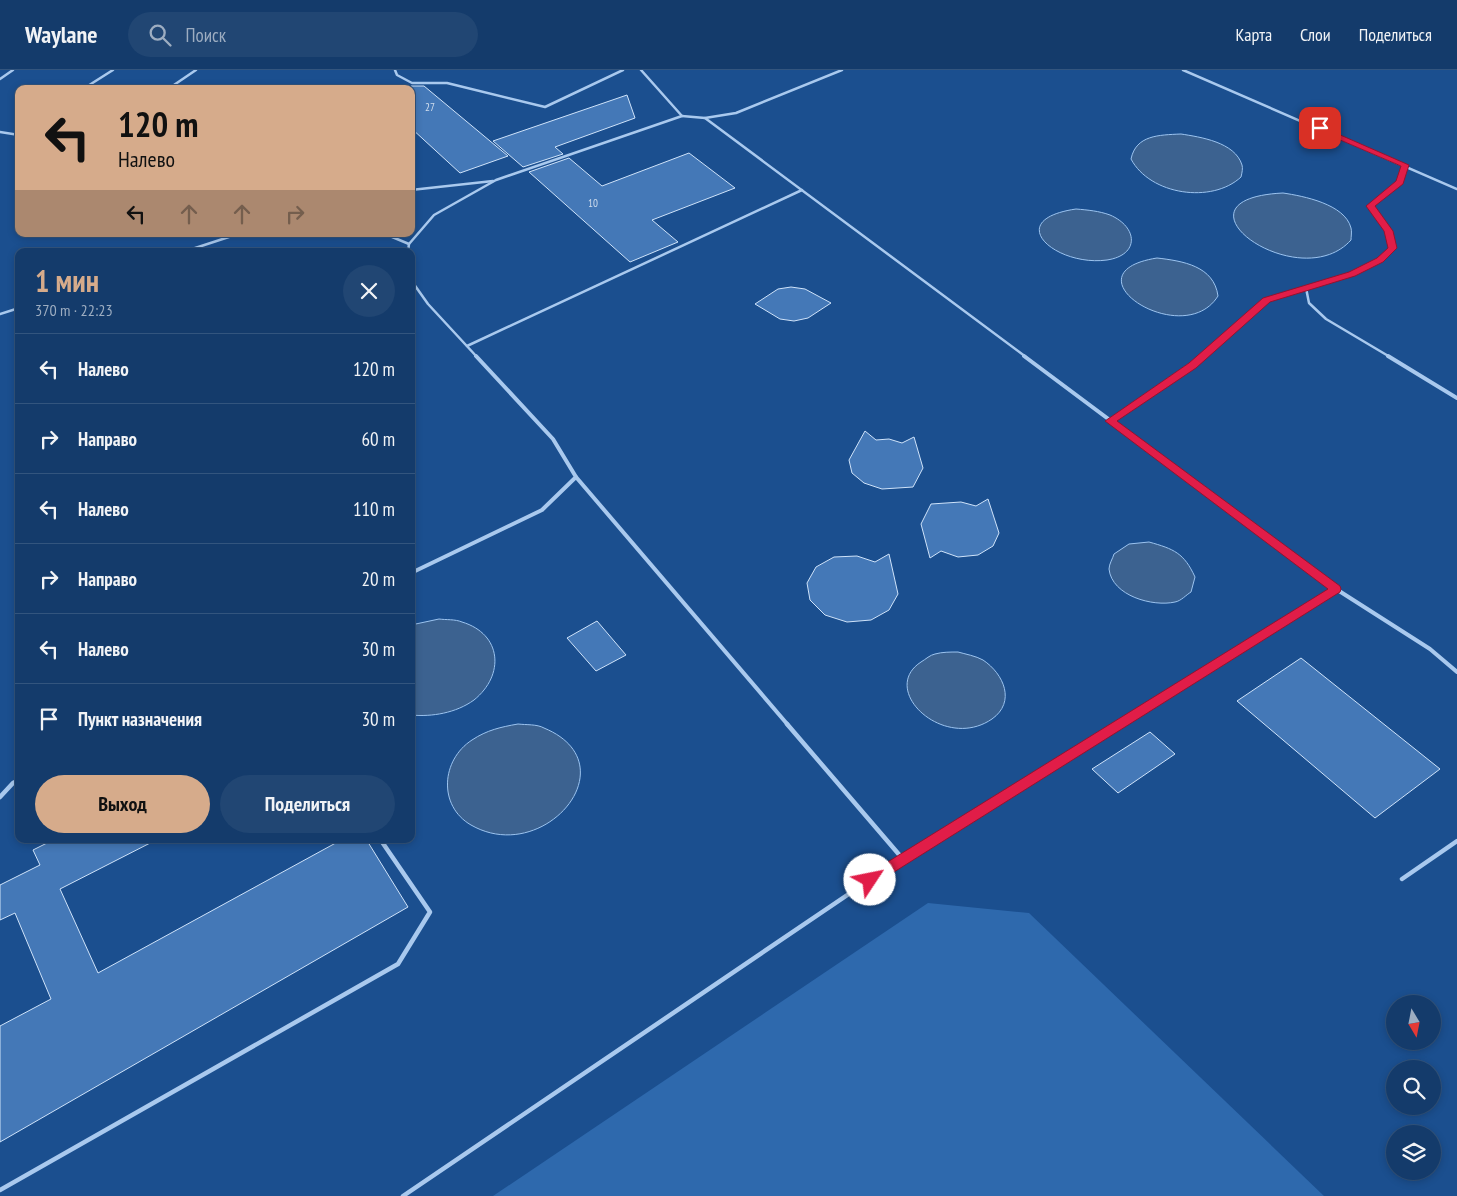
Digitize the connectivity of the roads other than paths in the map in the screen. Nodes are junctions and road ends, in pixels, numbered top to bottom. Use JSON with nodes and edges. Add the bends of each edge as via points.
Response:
{"nodes":[{"id":1,"x":13,"y":70,"type":"edge"},
{"id":2,"x":113,"y":70,"type":"edge"},
{"id":3,"x":196,"y":70,"type":"edge"},
{"id":4,"x":396,"y":70,"type":"edge"},
{"id":5,"x":623,"y":70,"type":"edge"},
{"id":6,"x":641,"y":70,"type":"edge"},
{"id":7,"x":842,"y":70,"type":"edge"},
{"id":8,"x":1183,"y":70,"type":"edge"},
{"id":9,"x":0,"y":79,"type":"edge"},
{"id":10,"x":89,"y":85,"type":"edge"},
{"id":11,"x":174,"y":85,"type":"edge"},
{"id":12,"x":682,"y":116,"type":"junction"},
{"id":13,"x":705,"y":118,"type":"junction"},
{"id":14,"x":15,"y":131,"type":"edge"},
{"id":15,"x":0,"y":132,"type":"edge"},
{"id":16,"x":12,"y":133,"type":"junction"},
{"id":17,"x":15,"y":134,"type":"edge"},
{"id":18,"x":1405,"y":165,"type":"junction"},
{"id":19,"x":496,"y":180,"type":"junction"},
{"id":20,"x":1457,"y":189,"type":"edge"},
{"id":21,"x":415,"y":190,"type":"edge"},
{"id":22,"x":802,"y":190,"type":"junction"},
{"id":23,"x":229,"y":237,"type":"edge"},
{"id":24,"x":392,"y":237,"type":"edge"},
{"id":25,"x":409,"y":244,"type":"junction"},
{"id":26,"x":195,"y":248,"type":"edge"},
{"id":27,"x":408,"y":248,"type":"edge"},
{"id":28,"x":415,"y":286,"type":"edge"},
{"id":29,"x":1306,"y":288,"type":"junction"},
{"id":30,"x":15,"y":309,"type":"edge"},
{"id":31,"x":0,"y":314,"type":"edge"},
{"id":32,"x":467,"y":346,"type":"junction"},
{"id":33,"x":1457,"y":398,"type":"edge"},
{"id":34,"x":1110,"y":421,"type":"junction"},
{"id":35,"x":576,"y":477,"type":"junction"},
{"id":36,"x":415,"y":571,"type":"edge"},
{"id":37,"x":1336,"y":589,"type":"junction"},
{"id":38,"x":1457,"y":672,"type":"edge"},
{"id":39,"x":15,"y":782,"type":"edge"},
{"id":40,"x":0,"y":797,"type":"edge"},
{"id":41,"x":1457,"y":841,"type":"edge"},
{"id":42,"x":383,"y":843,"type":"edge"},
{"id":43,"x":902,"y":858,"type":"junction"},
{"id":44,"x":1402,"y":879,"type":"dead end"},
{"id":45,"x":0,"y":1190,"type":"edge"},
{"id":46,"x":403,"y":1196,"type":"edge"}],
"edges":[{"from":1,"to":9,"type":"lane"},
{"from":2,"to":10,"type":"lane"},
{"from":3,"to":11,"type":"lane"},
{"from":4,"to":5,"type":"lane","via":[[397,75],[412,83],[447,83],[545,107]]},
{"from":6,"to":12,"type":"lane"},
{"from":7,"to":13,"type":"lane","via":[[736,113]]},
{"from":8,"to":18,"type":"lane"},
{"from":12,"to":13,"type":"lane"},
{"from":12,"to":19,"type":"lane"},
{"from":13,"to":22,"type":"lane"},
{"from":14,"to":16,"type":"lane"},
{"from":15,"to":16,"type":"lane"},
{"from":16,"to":17,"type":"lane"},
{"from":18,"to":20,"type":"lane"},
{"from":18,"to":29,"type":"lane","via":[[1400,182],[1370,206],[1389,231],[1392,248],[1380,260],[1352,274]]},
{"from":19,"to":21,"type":"lane"},
{"from":19,"to":25,"type":"lane","via":[[434,215]]},
{"from":22,"to":32,"type":"lane"},
{"from":22,"to":34,"type":"lane"},
{"from":23,"to":26,"type":"lane"},
{"from":24,"to":25,"type":"lane"},
{"from":25,"to":27,"type":"lane"},
{"from":28,"to":32,"type":"lane"},
{"from":29,"to":33,"type":"lane","via":[[1309,303],[1326,318]]},
{"from":29,"to":34,"type":"lane","via":[[1267,300],[1193,365]]},
{"from":30,"to":31,"type":"lane"},
{"from":32,"to":35,"type":"lane","via":[[553,439]]},
{"from":34,"to":37,"type":"lane"},
{"from":35,"to":36,"type":"lane","via":[[542,510]]},
{"from":35,"to":43,"type":"lane"},
{"from":37,"to":38,"type":"lane","via":[[1430,649]]},
{"from":37,"to":43,"type":"lane"},
{"from":39,"to":40,"type":"lane"},
{"from":41,"to":44,"type":"lane"},
{"from":42,"to":45,"type":"lane","via":[[430,912],[398,964]]},
{"from":43,"to":46,"type":"lane"}]}
